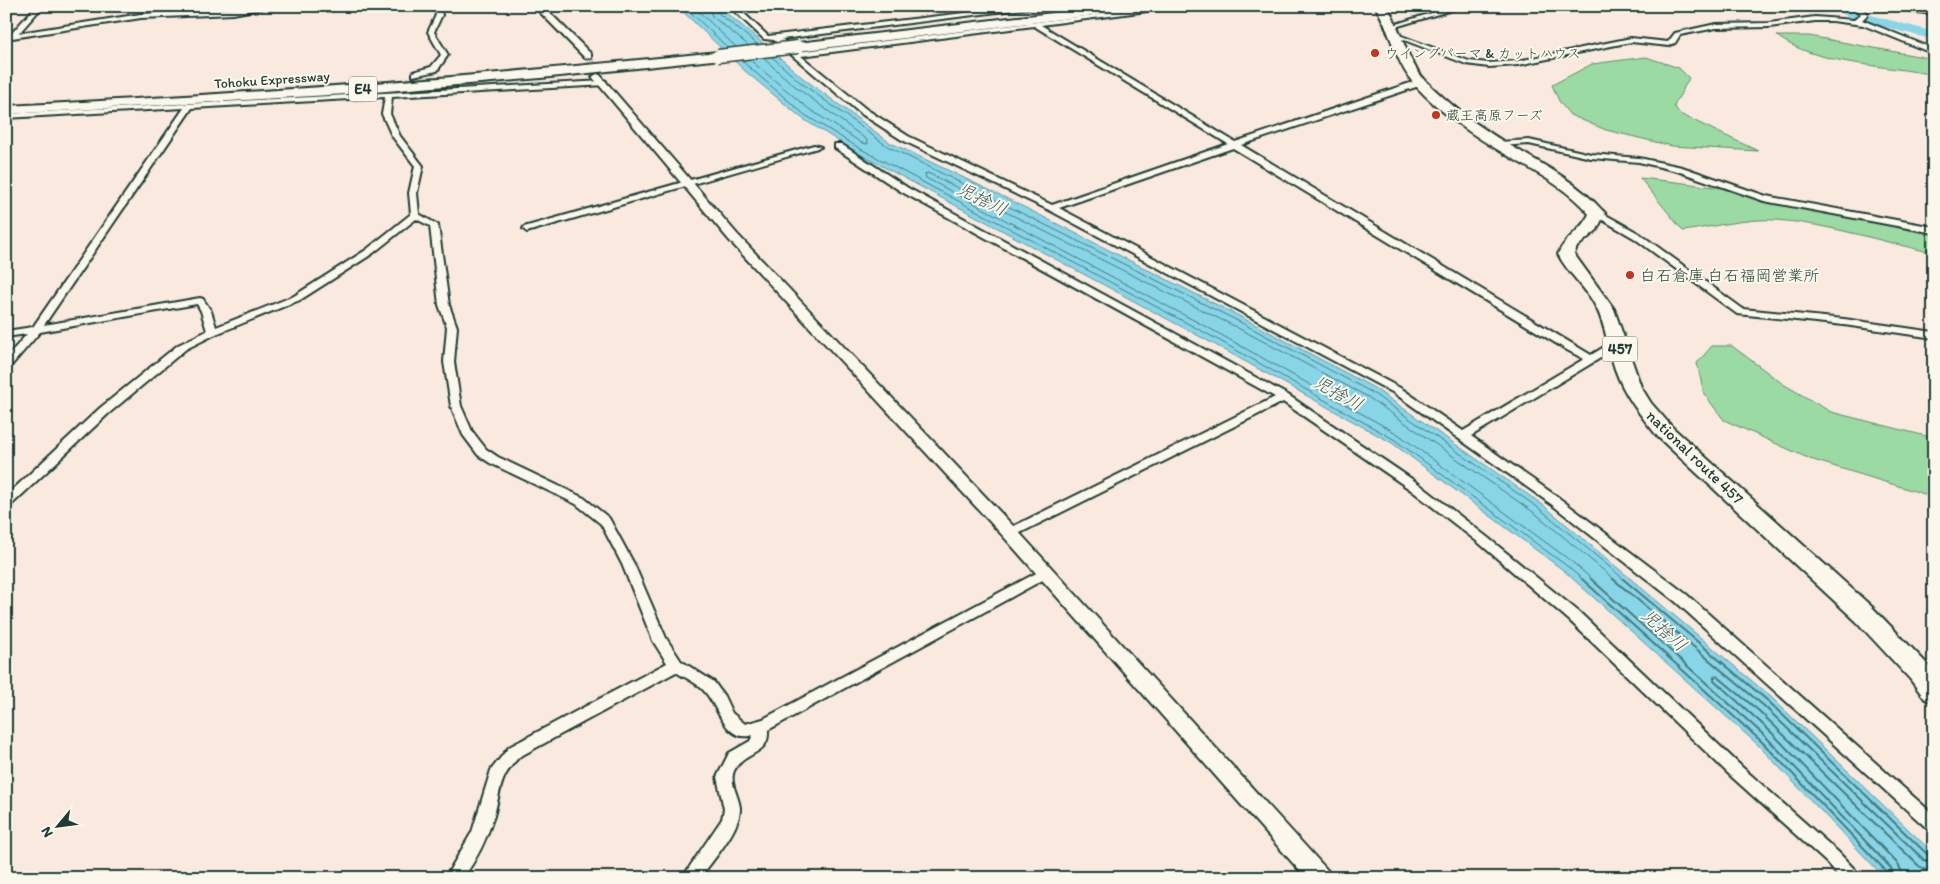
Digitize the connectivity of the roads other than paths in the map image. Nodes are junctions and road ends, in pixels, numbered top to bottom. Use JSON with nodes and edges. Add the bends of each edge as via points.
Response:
{"nodes":[{"id":1,"x":40,"y":6,"type":"edge"},
{"id":2,"x":273,"y":6,"type":"edge"},
{"id":3,"x":438,"y":6,"type":"edge"},
{"id":4,"x":538,"y":6,"type":"edge"},
{"id":5,"x":732,"y":6,"type":"edge"},
{"id":6,"x":1042,"y":6,"type":"edge"},
{"id":7,"x":1097,"y":6,"type":"edge"},
{"id":8,"x":1143,"y":6,"type":"edge"},
{"id":9,"x":1182,"y":6,"type":"edge"},
{"id":10,"x":1381,"y":6,"type":"edge"},
{"id":11,"x":1462,"y":6,"type":"edge"},
{"id":12,"x":1855,"y":6,"type":"edge"},
{"id":13,"x":1868,"y":6,"type":"edge"},
{"id":14,"x":1934,"y":12,"type":"edge"},
{"id":15,"x":1863,"y":19,"type":"junction"},
{"id":16,"x":1036,"y":25,"type":"junction"},
{"id":17,"x":1395,"y":31,"type":"junction"},
{"id":18,"x":10,"y":37,"type":"edge"},
{"id":19,"x":776,"y":38,"type":"junction"},
{"id":20,"x":796,"y":47,"type":"junction"},
{"id":21,"x":1934,"y":52,"type":"edge"},
{"id":22,"x":718,"y":53,"type":"junction"},
{"id":23,"x":588,"y":56,"type":"tunnel mouth"},
{"id":24,"x":416,"y":74,"type":"tunnel mouth"},
{"id":25,"x":600,"y":80,"type":"joint"},
{"id":26,"x":1419,"y":83,"type":"junction"},
{"id":27,"x":398,"y":91,"type":"tunnel mouth"},
{"id":28,"x":389,"y":95,"type":"junction"},
{"id":29,"x":6,"y":103,"type":"edge"},
{"id":30,"x":189,"y":106,"type":"junction"},
{"id":31,"x":6,"y":110,"type":"edge"},
{"id":32,"x":6,"y":116,"type":"edge"},
{"id":33,"x":1233,"y":144,"type":"junction"},
{"id":34,"x":1499,"y":144,"type":"junction"},
{"id":35,"x":838,"y":146,"type":"dead end"},
{"id":36,"x":817,"y":147,"type":"dead end"},
{"id":37,"x":688,"y":184,"type":"junction"},
{"id":38,"x":1052,"y":208,"type":"junction"},
{"id":39,"x":1597,"y":212,"type":"junction"},
{"id":40,"x":415,"y":215,"type":"junction"},
{"id":41,"x":527,"y":229,"type":"dead end"},
{"id":42,"x":1934,"y":230,"type":"edge"},
{"id":43,"x":36,"y":330,"type":"junction"},
{"id":44,"x":212,"y":332,"type":"junction"},
{"id":45,"x":6,"y":334,"type":"edge"},
{"id":46,"x":1934,"y":335,"type":"edge"},
{"id":47,"x":1618,"y":343,"type":"junction"},
{"id":48,"x":1592,"y":359,"type":"junction"},
{"id":49,"x":6,"y":365,"type":"edge"},
{"id":50,"x":1284,"y":397,"type":"junction"},
{"id":51,"x":1463,"y":436,"type":"junction"},
{"id":52,"x":6,"y":502,"type":"edge"},
{"id":53,"x":1010,"y":534,"type":"junction"},
{"id":54,"x":1046,"y":573,"type":"junction"},
{"id":55,"x":676,"y":665,"type":"junction"},
{"id":56,"x":1934,"y":691,"type":"edge"},
{"id":57,"x":760,"y":726,"type":"junction"},
{"id":58,"x":1934,"y":825,"type":"edge"},
{"id":59,"x":453,"y":878,"type":"edge"},
{"id":60,"x":690,"y":878,"type":"edge"},
{"id":61,"x":1320,"y":878,"type":"edge"},
{"id":62,"x":1851,"y":878,"type":"edge"}],
"edges":[{"from":1,"to":18,"type":"street"},
{"from":2,"to":18,"type":"street","via":[[233,12],[141,16]]},
{"from":3,"to":24,"type":"street","via":[[440,16],[431,32],[445,55],[444,60],[434,69]]},
{"from":4,"to":23,"type":"street"},
{"from":5,"to":19,"type":"street","via":[[766,38]]},
{"from":6,"to":19,"type":"street"},
{"from":7,"to":20,"type":"highway","number":"E4"},
{"from":8,"to":20,"type":"highway","number":"E4"},
{"from":9,"to":16,"type":"street"},
{"from":10,"to":17,"type":"highway"},
{"from":11,"to":17,"type":"street"},
{"from":12,"to":15,"type":"street"},
{"from":13,"to":14,"type":"street"},
{"from":15,"to":17,"type":"street","via":[[1822,18],[1769,25],[1716,26],[1677,34],[1669,44],[1631,40],[1504,65],[1468,63]]},
{"from":15,"to":21,"type":"street"},
{"from":16,"to":20,"type":"street"},
{"from":16,"to":33,"type":"street"},
{"from":17,"to":26,"type":"highway"},
{"from":19,"to":20,"type":"street"},
{"from":20,"to":22,"type":"highway","number":"E4","bridge":true},
{"from":20,"to":38,"type":"street","via":[[801,61],[863,111],[898,134]]},
{"from":22,"to":29,"type":"highway","name":"Tohoku Expressway","number":"E4","via":[[358,83]]},
{"from":22,"to":31,"type":"highway","name":"Tohoku Expressway","number":"E4","via":[[559,72],[366,89]]},
{"from":25,"to":28,"type":"street"},
{"from":25,"to":37,"type":"street"},
{"from":26,"to":33,"type":"street"},
{"from":26,"to":34,"type":"highway"},
{"from":27,"to":28,"type":"street"},
{"from":28,"to":30,"type":"street"},
{"from":28,"to":40,"type":"street","via":[[386,114],[396,136],[419,166],[413,193]]},
{"from":30,"to":32,"type":"street"},
{"from":30,"to":43,"type":"street"},
{"from":33,"to":38,"type":"street"},
{"from":33,"to":48,"type":"street"},
{"from":34,"to":39,"type":"highway","via":[[1559,180],[1587,200]]},
{"from":34,"to":42,"type":"street","via":[[1529,142],[1591,156],[1639,160],[1680,169],[1764,198]]},
{"from":35,"to":50,"type":"street","via":[[905,190]]},
{"from":36,"to":37,"type":"street"},
{"from":37,"to":41,"type":"street"},
{"from":37,"to":53,"type":"street","via":[[733,238]]},
{"from":38,"to":51,"type":"street","via":[[1398,391]]},
{"from":39,"to":46,"type":"street","via":[[1637,236],[1740,312]]},
{"from":39,"to":47,"type":"highway","name":"national route 457","number":"457","via":[[1591,227],[1570,246],[1566,254],[1570,265],[1600,298]]},
{"from":40,"to":44,"type":"street","via":[[369,252],[298,298]]},
{"from":40,"to":55,"type":"street","via":[[434,225],[444,305],[452,327],[449,362],[456,406],[467,432],[482,452],[494,460],[580,502],[605,521],[628,564],[660,641]]},
{"from":43,"to":44,"type":"street","via":[[200,301]]},
{"from":43,"to":45,"type":"street"},
{"from":43,"to":49,"type":"street"},
{"from":44,"to":52,"type":"street","via":[[182,348],[104,411]]},
{"from":47,"to":48,"type":"street"},
{"from":47,"to":56,"type":"highway","name":"national route 457","number":"457","via":[[1628,378],[1641,404],[1665,432],[1864,614]]},
{"from":48,"to":51,"type":"street"},
{"from":50,"to":53,"type":"street"},
{"from":50,"to":62,"type":"street","via":[[1415,487],[1574,616]]},
{"from":51,"to":58,"type":"street","via":[[1555,501],[1681,598]]},
{"from":53,"to":54,"type":"street"},
{"from":54,"to":57,"type":"street"},
{"from":54,"to":61,"type":"street"},
{"from":55,"to":57,"type":"street","via":[[708,686],[736,726],[750,730]]},
{"from":55,"to":59,"type":"street","via":[[514,752],[497,772],[486,816],[467,862]]},
{"from":57,"to":60,"type":"street","via":[[760,742],[736,756],[724,777],[732,809],[726,828]]}]}
